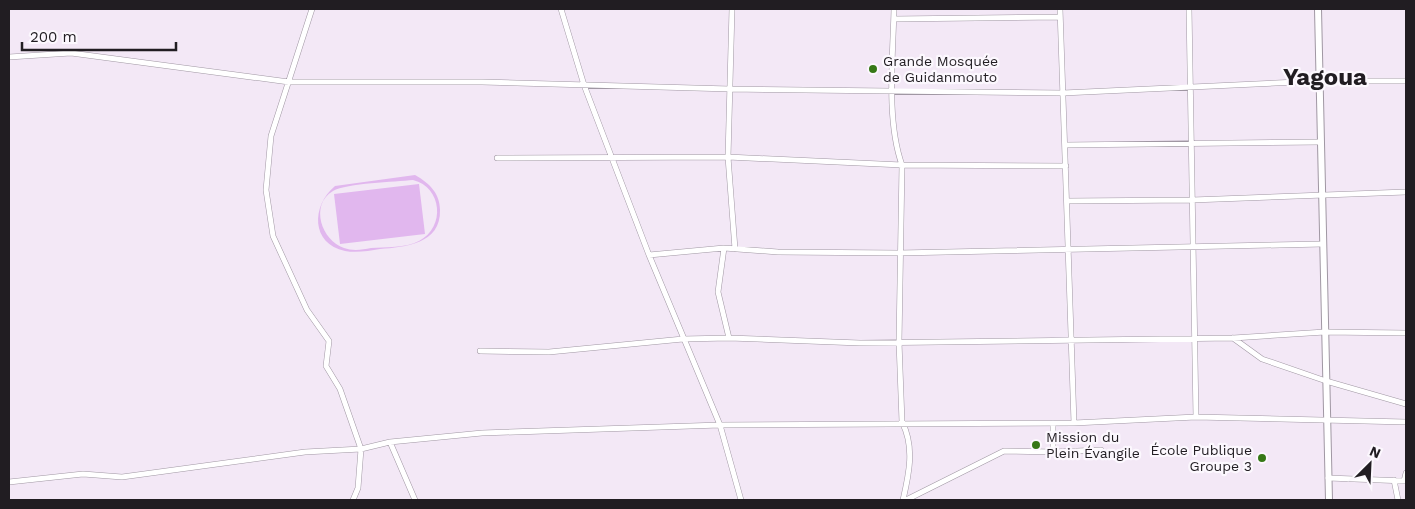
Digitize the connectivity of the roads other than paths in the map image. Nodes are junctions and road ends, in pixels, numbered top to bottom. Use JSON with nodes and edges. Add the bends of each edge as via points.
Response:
{"nodes":[{"id":1,"x":312,"y":9,"type":"edge"},
{"id":2,"x":561,"y":9,"type":"edge"},
{"id":3,"x":732,"y":9,"type":"edge"},
{"id":4,"x":894,"y":9,"type":"edge"},
{"id":5,"x":1060,"y":9,"type":"edge"},
{"id":6,"x":1189,"y":9,"type":"edge"},
{"id":7,"x":1318,"y":9,"type":"edge"},
{"id":8,"x":1060,"y":17,"type":"junction"},
{"id":9,"x":894,"y":19,"type":"junction"},
{"id":10,"x":9,"y":57,"type":"edge"},
{"id":11,"x":1320,"y":81,"type":"junction"},
{"id":12,"x":1406,"y":81,"type":"edge"},
{"id":13,"x":289,"y":82,"type":"junction"},
{"id":14,"x":584,"y":85,"type":"junction"},
{"id":15,"x":1189,"y":88,"type":"junction"},
{"id":16,"x":730,"y":89,"type":"junction"},
{"id":17,"x":893,"y":92,"type":"junction"},
{"id":18,"x":1063,"y":93,"type":"junction"},
{"id":19,"x":1321,"y":142,"type":"junction"},
{"id":20,"x":1190,"y":144,"type":"junction"},
{"id":21,"x":1066,"y":145,"type":"junction"},
{"id":22,"x":728,"y":157,"type":"junction"},
{"id":23,"x":497,"y":158,"type":"dead end"},
{"id":24,"x":612,"y":158,"type":"junction"},
{"id":25,"x":902,"y":165,"type":"junction"},
{"id":26,"x":1066,"y":166,"type":"junction"},
{"id":27,"x":1406,"y":192,"type":"edge"},
{"id":28,"x":1322,"y":196,"type":"junction"},
{"id":29,"x":1192,"y":200,"type":"junction"},
{"id":30,"x":1067,"y":201,"type":"junction"},
{"id":31,"x":1323,"y":244,"type":"junction"},
{"id":32,"x":724,"y":248,"type":"junction"},
{"id":33,"x":1192,"y":248,"type":"junction"},
{"id":34,"x":735,"y":249,"type":"junction"},
{"id":35,"x":1069,"y":251,"type":"junction"},
{"id":36,"x":899,"y":253,"type":"junction"},
{"id":37,"x":649,"y":255,"type":"junction"},
{"id":38,"x":1325,"y":332,"type":"junction"},
{"id":39,"x":1406,"y":333,"type":"edge"},
{"id":40,"x":1193,"y":337,"type":"junction"},
{"id":41,"x":730,"y":338,"type":"junction"},
{"id":42,"x":1232,"y":338,"type":"junction"},
{"id":43,"x":683,"y":339,"type":"junction"},
{"id":44,"x":1071,"y":340,"type":"junction"},
{"id":45,"x":899,"y":342,"type":"junction"},
{"id":46,"x":480,"y":351,"type":"dead end"},
{"id":47,"x":1326,"y":381,"type":"junction"},
{"id":48,"x":1406,"y":404,"type":"edge"},
{"id":49,"x":1196,"y":417,"type":"junction"},
{"id":50,"x":1326,"y":421,"type":"junction"},
{"id":51,"x":902,"y":422,"type":"junction"},
{"id":52,"x":1053,"y":422,"type":"junction"},
{"id":53,"x":1406,"y":422,"type":"edge"},
{"id":54,"x":1074,"y":423,"type":"junction"},
{"id":55,"x":720,"y":425,"type":"junction"},
{"id":56,"x":390,"y":442,"type":"junction"},
{"id":57,"x":361,"y":449,"type":"junction"},
{"id":58,"x":1101,"y":450,"type":"dead end"},
{"id":59,"x":1053,"y":452,"type":"junction"},
{"id":60,"x":1406,"y":473,"type":"edge"},
{"id":61,"x":1328,"y":478,"type":"junction"},
{"id":62,"x":1394,"y":480,"type":"junction"},
{"id":63,"x":1405,"y":481,"type":"edge"},
{"id":64,"x":9,"y":482,"type":"edge"},
{"id":65,"x":353,"y":500,"type":"edge"},
{"id":66,"x":415,"y":500,"type":"edge"},
{"id":67,"x":742,"y":500,"type":"edge"},
{"id":68,"x":905,"y":500,"type":"edge"},
{"id":69,"x":1329,"y":500,"type":"edge"},
{"id":70,"x":1398,"y":500,"type":"edge"}],
"edges":[{"from":1,"to":13,"type":"street"},
{"from":2,"to":14,"type":"street"},
{"from":3,"to":16,"type":"street"},
{"from":4,"to":9,"type":"street"},
{"from":5,"to":8,"type":"street"},
{"from":6,"to":15,"type":"street"},
{"from":7,"to":11,"type":"street"},
{"from":8,"to":9,"type":"street"},
{"from":8,"to":18,"type":"street"},
{"from":9,"to":17,"type":"street"},
{"from":10,"to":13,"type":"street","via":[[71,53]]},
{"from":11,"to":12,"type":"street"},
{"from":11,"to":15,"type":"street"},
{"from":11,"to":19,"type":"street"},
{"from":13,"to":14,"type":"street"},
{"from":13,"to":57,"type":"street","via":[[271,136],[266,190],[273,236],[307,310],[329,341],[326,366],[340,389]]},
{"from":14,"to":16,"type":"street"},
{"from":14,"to":24,"type":"street"},
{"from":15,"to":18,"type":"street"},
{"from":15,"to":20,"type":"street"},
{"from":16,"to":17,"type":"street"},
{"from":16,"to":22,"type":"street"},
{"from":17,"to":18,"type":"street"},
{"from":17,"to":25,"type":"street","via":[[896,147]]},
{"from":18,"to":21,"type":"street"},
{"from":19,"to":20,"type":"street"},
{"from":19,"to":28,"type":"street"},
{"from":20,"to":21,"type":"street"},
{"from":20,"to":29,"type":"street"},
{"from":21,"to":26,"type":"street"},
{"from":22,"to":24,"type":"street"},
{"from":22,"to":25,"type":"street"},
{"from":22,"to":34,"type":"street"},
{"from":23,"to":24,"type":"street"},
{"from":24,"to":37,"type":"street"},
{"from":25,"to":26,"type":"street"},
{"from":25,"to":36,"type":"street"},
{"from":26,"to":30,"type":"street"},
{"from":27,"to":28,"type":"street"},
{"from":28,"to":29,"type":"street"},
{"from":28,"to":31,"type":"street"},
{"from":29,"to":30,"type":"street"},
{"from":29,"to":33,"type":"street"},
{"from":30,"to":35,"type":"street"},
{"from":31,"to":33,"type":"street"},
{"from":31,"to":38,"type":"street"},
{"from":32,"to":34,"type":"street"},
{"from":32,"to":37,"type":"street"},
{"from":32,"to":41,"type":"street","via":[[718,292]]},
{"from":33,"to":35,"type":"street"},
{"from":33,"to":40,"type":"street"},
{"from":34,"to":36,"type":"street"},
{"from":35,"to":36,"type":"street"},
{"from":35,"to":44,"type":"street"},
{"from":36,"to":45,"type":"street"},
{"from":37,"to":43,"type":"street"},
{"from":38,"to":39,"type":"street"},
{"from":38,"to":42,"type":"street"},
{"from":38,"to":47,"type":"street"},
{"from":40,"to":42,"type":"street"},
{"from":40,"to":44,"type":"street"},
{"from":40,"to":49,"type":"street"},
{"from":41,"to":43,"type":"street"},
{"from":41,"to":45,"type":"street"},
{"from":42,"to":47,"type":"street","via":[[1262,358]]},
{"from":43,"to":46,"type":"street","via":[[549,352]]},
{"from":43,"to":55,"type":"street"},
{"from":44,"to":45,"type":"street"},
{"from":44,"to":54,"type":"street"},
{"from":45,"to":51,"type":"street"},
{"from":47,"to":48,"type":"street"},
{"from":47,"to":50,"type":"street"},
{"from":49,"to":50,"type":"street"},
{"from":49,"to":54,"type":"street"},
{"from":50,"to":53,"type":"street"},
{"from":50,"to":61,"type":"street"},
{"from":51,"to":52,"type":"street"},
{"from":51,"to":55,"type":"street"},
{"from":51,"to":68,"type":"street","via":[[908,434],[910,464]]},
{"from":52,"to":54,"type":"street"},
{"from":52,"to":59,"type":"street"},
{"from":55,"to":56,"type":"street","via":[[482,434]]},
{"from":55,"to":67,"type":"street"},
{"from":56,"to":57,"type":"street"},
{"from":56,"to":66,"type":"street"},
{"from":57,"to":64,"type":"street","via":[[306,452],[122,477],[84,474]]},
{"from":57,"to":65,"type":"street","via":[[358,488]]},
{"from":58,"to":59,"type":"street"},
{"from":59,"to":68,"type":"street","via":[[1004,450]]},
{"from":60,"to":63,"type":"street"},
{"from":61,"to":62,"type":"street"},
{"from":61,"to":69,"type":"street"},
{"from":62,"to":63,"type":"street"},
{"from":62,"to":70,"type":"street"}]}
